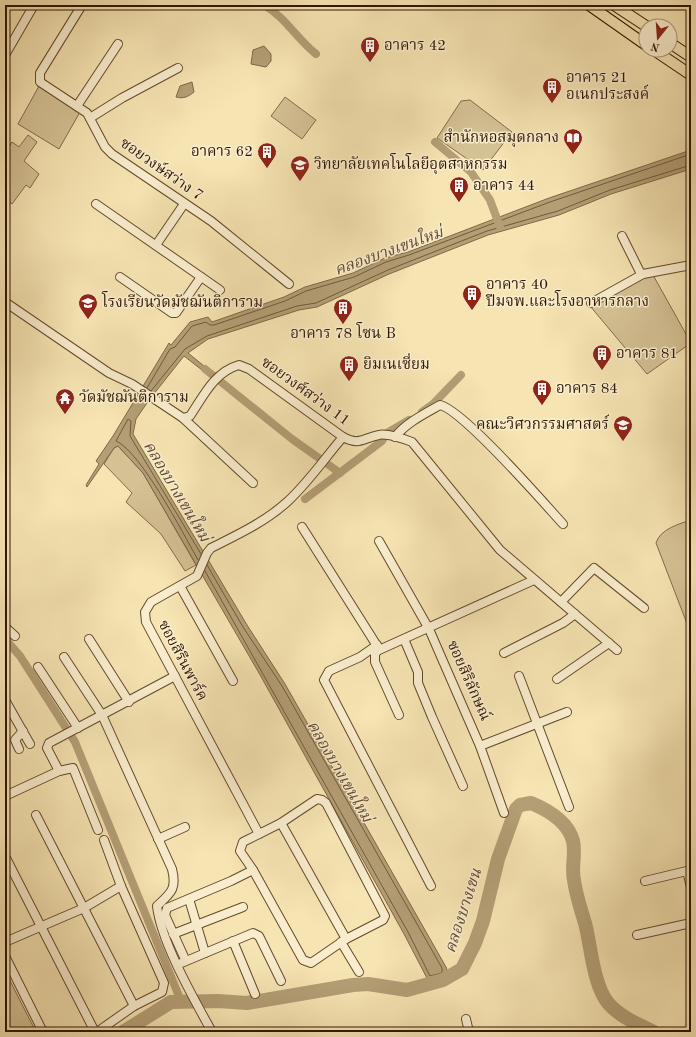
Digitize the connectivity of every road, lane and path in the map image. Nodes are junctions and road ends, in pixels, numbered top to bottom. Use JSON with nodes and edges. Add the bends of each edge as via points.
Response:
{"nodes":[{"id":1,"x":34,"y":5,"type":"edge"},
{"id":2,"x":82,"y":5,"type":"edge"},
{"id":3,"x":589,"y":5,"type":"edge"},
{"id":4,"x":614,"y":5,"type":"edge"},
{"id":5,"x":638,"y":21,"type":"edge"},
{"id":6,"x":638,"y":39,"type":"edge"},
{"id":7,"x":118,"y":44,"type":"dead end"},
{"id":8,"x":678,"y":48,"type":"edge"},
{"id":9,"x":5,"y":55,"type":"edge"},
{"id":10,"x":691,"y":57,"type":"edge"},
{"id":11,"x":666,"y":58,"type":"edge"},
{"id":12,"x":178,"y":68,"type":"dead end"},
{"id":13,"x":691,"y":75,"type":"edge"},
{"id":14,"x":77,"y":106,"type":"junction"},
{"id":15,"x":90,"y":118,"type":"junction"},
{"id":16,"x":96,"y":204,"type":"dead end"},
{"id":17,"x":184,"y":204,"type":"junction"},
{"id":18,"x":622,"y":236,"type":"dead end"},
{"id":19,"x":156,"y":245,"type":"junction"},
{"id":20,"x":691,"y":265,"type":"edge"},
{"id":21,"x":643,"y":274,"type":"junction"},
{"id":22,"x":120,"y":277,"type":"dead end"},
{"id":23,"x":201,"y":277,"type":"junction"},
{"id":24,"x":289,"y":284,"type":"dead end"},
{"id":25,"x":220,"y":290,"type":"dead end"},
{"id":26,"x":5,"y":302,"type":"edge"},
{"id":27,"x":590,"y":303,"type":"dead end"},
{"id":28,"x":183,"y":418,"type":"junction"},
{"id":29,"x":388,"y":436,"type":"junction"},
{"id":30,"x":343,"y":437,"type":"junction"},
{"id":31,"x":252,"y":483,"type":"dead end"},
{"id":32,"x":563,"y":524,"type":"dead end"},
{"id":33,"x":302,"y":527,"type":"dead end"},
{"id":34,"x":379,"y":541,"type":"dead end"},
{"id":35,"x":534,"y":580,"type":"junction"},
{"id":36,"x":180,"y":586,"type":"junction"},
{"id":37,"x":561,"y":602,"type":"junction"},
{"id":38,"x":644,"y":608,"type":"dead end"},
{"id":39,"x":575,"y":614,"type":"junction"},
{"id":40,"x":5,"y":627,"type":"edge"},
{"id":41,"x":429,"y":629,"type":"junction"},
{"id":42,"x":15,"y":636,"type":"dead end"},
{"id":43,"x":88,"y":639,"type":"dead end"},
{"id":44,"x":404,"y":639,"type":"junction"},
{"id":45,"x":609,"y":643,"type":"junction"},
{"id":46,"x":378,"y":647,"type":"junction"},
{"id":47,"x":617,"y":650,"type":"dead end"},
{"id":48,"x":504,"y":653,"type":"dead end"},
{"id":49,"x":64,"y":657,"type":"dead end"},
{"id":50,"x":38,"y":667,"type":"dead end"},
{"id":51,"x":175,"y":676,"type":"junction"},
{"id":52,"x":519,"y":676,"type":"dead end"},
{"id":53,"x":557,"y":679,"type":"dead end"},
{"id":54,"x":233,"y":681,"type":"dead end"},
{"id":55,"x":5,"y":700,"type":"edge"},
{"id":56,"x":129,"y":702,"type":"junction"},
{"id":57,"x":567,"y":712,"type":"dead end"},
{"id":58,"x":102,"y":715,"type":"junction"},
{"id":59,"x":399,"y":715,"type":"dead end"},
{"id":60,"x":538,"y":723,"type":"junction"},
{"id":61,"x":78,"y":728,"type":"junction"},
{"id":62,"x":23,"y":731,"type":"junction"},
{"id":63,"x":30,"y":744,"type":"dead end"},
{"id":64,"x":480,"y":746,"type":"junction"},
{"id":65,"x":19,"y":749,"type":"dead end"},
{"id":66,"x":59,"y":771,"type":"junction"},
{"id":67,"x":463,"y":786,"type":"dead end"},
{"id":68,"x":5,"y":796,"type":"edge"},
{"id":69,"x":569,"y":807,"type":"dead end"},
{"id":70,"x":504,"y":813,"type":"dead end"},
{"id":71,"x":36,"y":815,"type":"dead end"},
{"id":72,"x":281,"y":823,"type":"junction"},
{"id":73,"x":185,"y":827,"type":"dead end"},
{"id":74,"x":98,"y":830,"type":"dead end"},
{"id":75,"x":259,"y":834,"type":"junction"},
{"id":76,"x":158,"y":839,"type":"junction"},
{"id":77,"x":104,"y":840,"type":"dead end"},
{"id":78,"x":5,"y":856,"type":"edge"},
{"id":79,"x":253,"y":870,"type":"junction"},
{"id":80,"x":689,"y":870,"type":"edge"},
{"id":81,"x":645,"y":881,"type":"dead end"},
{"id":82,"x":121,"y":886,"type":"junction"},
{"id":83,"x":431,"y":886,"type":"dead end"},
{"id":84,"x":691,"y":887,"type":"edge"},
{"id":85,"x":189,"y":899,"type":"junction"},
{"id":86,"x":243,"y":906,"type":"dead end"},
{"id":87,"x":84,"y":908,"type":"junction"},
{"id":88,"x":691,"y":923,"type":"edge"},
{"id":89,"x":197,"y":925,"type":"junction"},
{"id":90,"x":41,"y":928,"type":"junction"},
{"id":91,"x":173,"y":934,"type":"junction"},
{"id":92,"x":637,"y":935,"type":"dead end"},
{"id":93,"x":233,"y":941,"type":"junction"},
{"id":94,"x":344,"y":941,"type":"junction"},
{"id":95,"x":5,"y":942,"type":"edge"},
{"id":96,"x":205,"y":953,"type":"junction"},
{"id":97,"x":5,"y":956,"type":"edge"},
{"id":98,"x":184,"y":957,"type":"dead end"},
{"id":99,"x":178,"y":965,"type":"junction"},
{"id":100,"x":359,"y":972,"type":"dead end"},
{"id":101,"x":281,"y":981,"type":"dead end"},
{"id":102,"x":255,"y":994,"type":"dead end"},
{"id":103,"x":134,"y":1006,"type":"junction"},
{"id":104,"x":466,"y":1019,"type":"dead end"},
{"id":105,"x":43,"y":1032,"type":"edge"},
{"id":106,"x":96,"y":1032,"type":"edge"},
{"id":107,"x":212,"y":1032,"type":"edge"},
{"id":108,"x":469,"y":1032,"type":"edge"}],
"edges":[{"from":1,"to":9,"type":"street"},
{"from":2,"to":14,"type":"street","name":"ซอยวงษ์สว่าง 7","via":[[39,78],[44,85]]},
{"from":3,"to":6,"type":"main road"},
{"from":4,"to":5,"type":"main road"},
{"from":7,"to":14,"type":"street"},
{"from":8,"to":10,"type":"main road"},
{"from":11,"to":13,"type":"main road"},
{"from":12,"to":15,"type":"street"},
{"from":14,"to":15,"type":"street","name":"ซอยวงษ์สว่าง 7"},
{"from":15,"to":17,"type":"street","name":"ซอยวงษ์สว่าง 7","via":[[105,147],[112,154]]},
{"from":16,"to":19,"type":"street"},
{"from":17,"to":19,"type":"street"},
{"from":17,"to":24,"type":"street","name":"ซอยวงษ์สว่าง 7","via":[[230,235]]},
{"from":18,"to":21,"type":"street"},
{"from":19,"to":23,"type":"street"},
{"from":20,"to":21,"type":"street"},
{"from":21,"to":27,"type":"street"},
{"from":22,"to":23,"type":"street","via":[[172,313],[176,313]]},
{"from":23,"to":25,"type":"street"},
{"from":26,"to":28,"type":"street","via":[[109,373],[132,384]]},
{"from":28,"to":30,"type":"street","name":"ซอยวงศ์สว่าง 11","via":[[190,416],[216,379],[234,366],[244,366]]},
{"from":28,"to":31,"type":"street"},
{"from":29,"to":30,"type":"street","name":"ซอยวงศ์สว่าง 11","via":[[360,442]]},
{"from":29,"to":32,"type":"street","via":[[440,405],[447,407],[468,423]]},
{"from":29,"to":35,"type":"street","via":[[412,442],[496,546]]},
{"from":30,"to":36,"type":"street","name":"ซอยสิรีนพาร์ค","via":[[323,464],[288,502],[248,530],[211,548],[197,576]]},
{"from":33,"to":46,"type":"street"},
{"from":34,"to":41,"type":"street","name":"ซอยสิริลักษณ์"},
{"from":35,"to":37,"type":"street"},
{"from":35,"to":41,"type":"street"},
{"from":36,"to":51,"type":"street","name":"ซอยสิรีนพาร์ค","via":[[151,602],[144,612],[146,622]]},
{"from":36,"to":54,"type":"street"},
{"from":37,"to":38,"type":"street","via":[[594,568]]},
{"from":37,"to":39,"type":"street"},
{"from":39,"to":45,"type":"street"},
{"from":39,"to":48,"type":"street","via":[[563,623]]},
{"from":40,"to":42,"type":"street"},
{"from":41,"to":44,"type":"street"},
{"from":41,"to":64,"type":"street","name":"ซอยสิริลักษณ์"},
{"from":43,"to":56,"type":"street"},
{"from":44,"to":46,"type":"street"},
{"from":44,"to":67,"type":"street","via":[[418,672],[418,683]]},
{"from":45,"to":47,"type":"street"},
{"from":45,"to":53,"type":"street"},
{"from":46,"to":59,"type":"street","via":[[374,659]]},
{"from":46,"to":83,"type":"street","via":[[329,671],[324,680]]},
{"from":49,"to":58,"type":"street"},
{"from":50,"to":61,"type":"street"},
{"from":51,"to":56,"type":"street"},
{"from":51,"to":75,"type":"street","name":"ซอยสิรีนพาร์ค"},
{"from":52,"to":60,"type":"street"},
{"from":55,"to":62,"type":"street"},
{"from":56,"to":58,"type":"street"},
{"from":57,"to":60,"type":"street","name":"ซอยสิริลักษณ์"},
{"from":58,"to":61,"type":"street"},
{"from":58,"to":76,"type":"street"},
{"from":60,"to":64,"type":"street","name":"ซอยสิริลักษณ์"},
{"from":60,"to":69,"type":"street"},
{"from":61,"to":66,"type":"street","via":[[47,745]]},
{"from":62,"to":63,"type":"street"},
{"from":62,"to":65,"type":"street","via":[[15,740]]},
{"from":64,"to":70,"type":"street","name":"ซอยสิริลักษณ์"},
{"from":66,"to":68,"type":"street"},
{"from":66,"to":74,"type":"street","via":[[74,769]]},
{"from":71,"to":87,"type":"street"},
{"from":72,"to":75,"type":"street"},
{"from":72,"to":94,"type":"street"},
{"from":72,"to":94,"type":"street","via":[[317,800],[326,803],[385,916],[383,920]]},
{"from":73,"to":76,"type":"street"},
{"from":75,"to":79,"type":"street","via":[[243,842],[240,851]]},
{"from":76,"to":99,"type":"street","via":[[175,881],[172,890],[156,907],[161,928]]},
{"from":77,"to":82,"type":"street"},
{"from":78,"to":90,"type":"street"},
{"from":79,"to":85,"type":"street"},
{"from":79,"to":94,"type":"street","via":[[303,960],[311,963]]},
{"from":80,"to":81,"type":"street"},
{"from":80,"to":84,"type":"street"},
{"from":82,"to":87,"type":"street"},
{"from":82,"to":103,"type":"street","via":[[164,983],[162,992]]},
{"from":85,"to":89,"type":"street"},
{"from":85,"to":91,"type":"street","via":[[166,910],[165,915]]},
{"from":86,"to":89,"type":"street"},
{"from":87,"to":90,"type":"street"},
{"from":87,"to":103,"type":"street"},
{"from":88,"to":92,"type":"street"},
{"from":89,"to":91,"type":"street"},
{"from":89,"to":96,"type":"street"},
{"from":90,"to":95,"type":"street"},
{"from":90,"to":106,"type":"street"},
{"from":91,"to":98,"type":"street"},
{"from":93,"to":96,"type":"street"},
{"from":93,"to":101,"type":"street","via":[[252,933],[259,936]]},
{"from":93,"to":102,"type":"street"},
{"from":94,"to":100,"type":"street"},
{"from":96,"to":99,"type":"street"},
{"from":97,"to":105,"type":"street"},
{"from":99,"to":107,"type":"street"},
{"from":103,"to":106,"type":"street"},
{"from":104,"to":108,"type":"street"}]}
